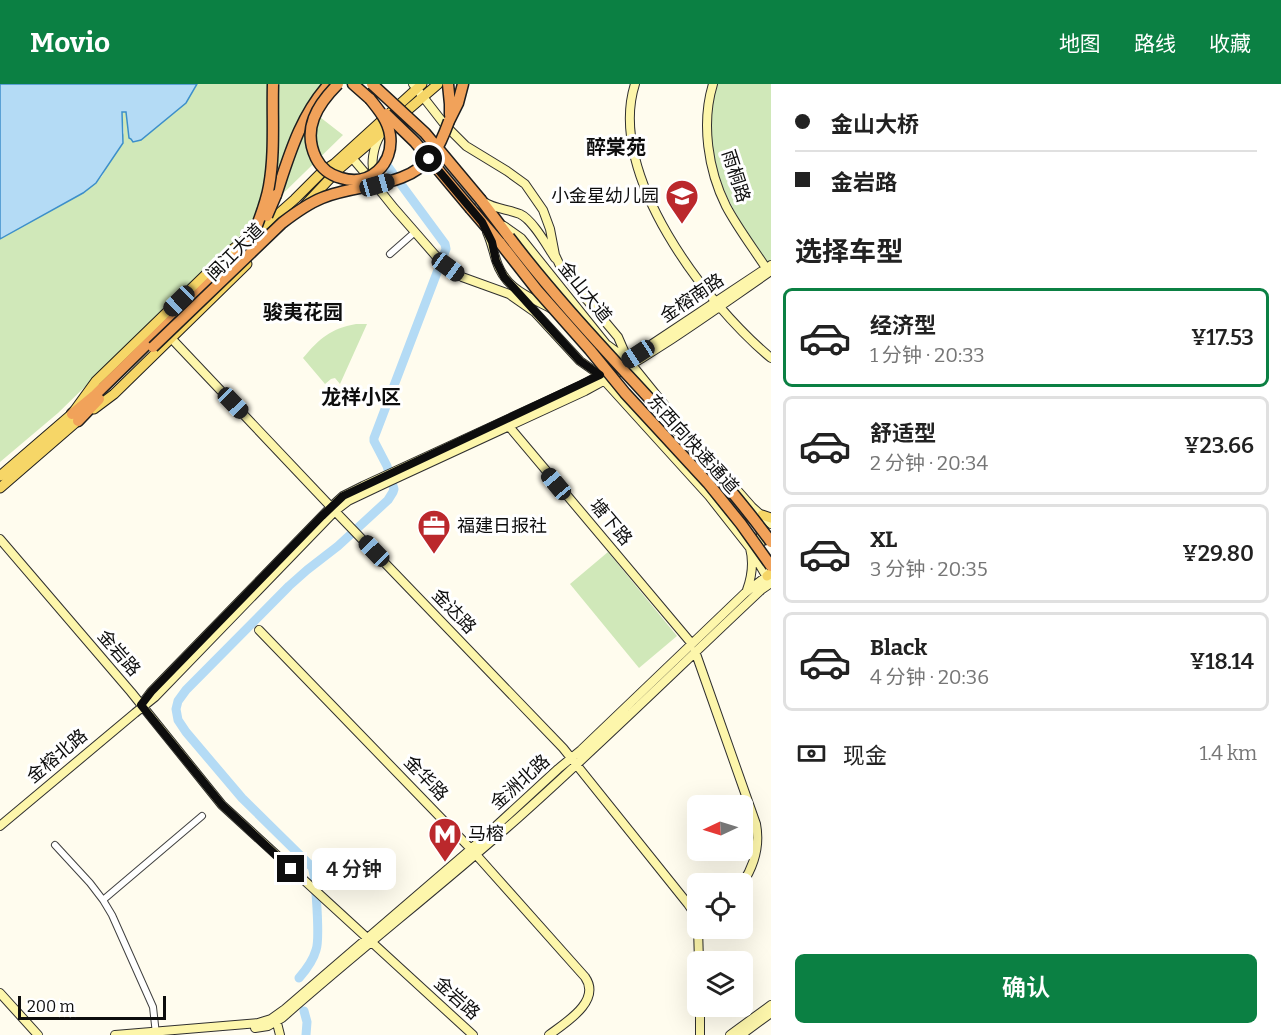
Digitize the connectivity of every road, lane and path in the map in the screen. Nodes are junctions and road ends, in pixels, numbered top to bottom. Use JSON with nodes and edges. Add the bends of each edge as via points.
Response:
{"nodes":[{"id":1,"x":273,"y":84,"type":"edge"},
{"id":2,"x":328,"y":84,"type":"edge"},
{"id":3,"x":338,"y":84,"type":"edge"},
{"id":4,"x":353,"y":84,"type":"edge"},
{"id":5,"x":372,"y":84,"type":"edge"},
{"id":6,"x":438,"y":84,"type":"edge"},
{"id":7,"x":448,"y":84,"type":"edge"},
{"id":8,"x":463,"y":84,"type":"edge"},
{"id":9,"x":635,"y":84,"type":"edge"},
{"id":10,"x":713,"y":84,"type":"edge"},
{"id":11,"x":419,"y":88,"type":"edge"},
{"id":12,"x":370,"y":99,"type":"junction"},
{"id":13,"x":449,"y":121,"type":"junction"},
{"id":14,"x":382,"y":132,"type":"junction"},
{"id":15,"x":349,"y":155,"type":"junction"},
{"id":16,"x":382,"y":193,"type":"junction"},
{"id":17,"x":481,"y":200,"type":"junction"},
{"id":18,"x":493,"y":216,"type":"junction"},
{"id":19,"x":482,"y":222,"type":"junction"},
{"id":20,"x":415,"y":232,"type":"junction"},
{"id":21,"x":252,"y":239,"type":"junction"},
{"id":22,"x":505,"y":241,"type":"junction"},
{"id":23,"x":390,"y":254,"type":"dead end"},
{"id":24,"x":769,"y":268,"type":"edge"},
{"id":25,"x":563,"y":272,"type":"junction"},
{"id":26,"x":514,"y":288,"type":"junction"},
{"id":27,"x":717,"y":305,"type":"junction"},
{"id":28,"x":536,"y":313,"type":"junction"},
{"id":29,"x":171,"y":338,"type":"junction"},
{"id":30,"x":151,"y":345,"type":"junction"},
{"id":31,"x":771,"y":358,"type":"edge"},
{"id":32,"x":630,"y":363,"type":"junction"},
{"id":33,"x":602,"y":378,"type":"junction"},
{"id":34,"x":75,"y":417,"type":"junction"},
{"id":35,"x":507,"y":424,"type":"junction"},
{"id":36,"x":0,"y":476,"type":"edge"},
{"id":37,"x":0,"y":488,"type":"edge"},
{"id":38,"x":752,"y":507,"type":"junction"},
{"id":39,"x":333,"y":509,"type":"junction"},
{"id":40,"x":766,"y":516,"type":"edge"},
{"id":41,"x":771,"y":524,"type":"edge"},
{"id":42,"x":0,"y":539,"type":"edge"},
{"id":43,"x":771,"y":542,"type":"edge"},
{"id":44,"x":750,"y":548,"type":"junction"},
{"id":45,"x":770,"y":578,"type":"edge"},
{"id":46,"x":746,"y":593,"type":"junction"},
{"id":47,"x":259,"y":630,"type":"dead end"},
{"id":48,"x":694,"y":648,"type":"junction"},
{"id":49,"x":142,"y":706,"type":"junction"},
{"id":50,"x":575,"y":761,"type":"junction"},
{"id":51,"x":202,"y":816,"type":"dead end"},
{"id":52,"x":0,"y":826,"type":"edge"},
{"id":53,"x":55,"y":845,"type":"dead end"},
{"id":54,"x":473,"y":851,"type":"junction"},
{"id":55,"x":748,"y":873,"type":"edge"},
{"id":56,"x":103,"y":900,"type":"junction"},
{"id":57,"x":687,"y":903,"type":"edge"},
{"id":58,"x":368,"y":940,"type":"junction"},
{"id":59,"x":0,"y":993,"type":"edge"},
{"id":60,"x":771,"y":1005,"type":"edge"},
{"id":61,"x":771,"y":1013,"type":"edge"},
{"id":62,"x":700,"y":1017,"type":"edge"},
{"id":63,"x":276,"y":1019,"type":"junction"},
{"id":64,"x":156,"y":1034,"type":"edge"},
{"id":65,"x":38,"y":1035,"type":"edge"},
{"id":66,"x":115,"y":1035,"type":"edge"},
{"id":67,"x":171,"y":1035,"type":"edge"},
{"id":68,"x":280,"y":1035,"type":"edge"},
{"id":69,"x":473,"y":1035,"type":"edge"},
{"id":70,"x":549,"y":1035,"type":"edge"},
{"id":71,"x":700,"y":1035,"type":"edge"},
{"id":72,"x":730,"y":1035,"type":"edge"},
{"id":73,"x":741,"y":1035,"type":"edge"}],
"edges":[{"from":1,"to":21,"type":"highway","bridge":true,"via":[[269,187]]},
{"from":2,"to":21,"type":"highway","bridge":true,"via":[[303,120],[268,214]]},
{"from":3,"to":12,"type":"highway","bridge":true,"via":[[315,115],[310,132],[319,163],[330,174],[358,179],[372,176],[384,166],[390,151],[390,135],[386,120]]},
{"from":4,"to":12,"type":"highway"},
{"from":5,"to":17,"type":"highway","name":"东西向快速通道","bridge":true,"via":[[425,134]]},
{"from":6,"to":11,"type":"main road","name":"闽江大道"},
{"from":7,"to":13,"type":"highway"},
{"from":8,"to":13,"type":"highway"},
{"from":9,"to":27,"type":"main road","via":[[629,126],[642,178],[672,242]]},
{"from":10,"to":24,"type":"main road","name":"雨桐路","via":[[707,126],[714,175],[730,213]]},
{"from":11,"to":14,"type":"main road","name":"闽江大道"},
{"from":11,"to":15,"type":"main road","name":"闽江大道"},
{"from":11,"to":25,"type":"main road","via":[[445,125],[466,146],[525,184],[543,210]]},
{"from":12,"to":19,"type":"highway","name":"东西向快速通道","bridge":true,"via":[[415,142]]},
{"from":13,"to":30,"type":"highway","bridge":true,"via":[[433,154],[418,169],[377,185],[322,198],[299,210]]},
{"from":14,"to":15,"type":"main road","name":"闽江大道"},
{"from":14,"to":16,"type":"main road","via":[[373,168]]},
{"from":15,"to":16,"type":"main road"},
{"from":15,"to":29,"type":"main road","name":"闽江大道","via":[[261,250]]},
{"from":15,"to":34,"type":"main road","name":"闽江大道","via":[[323,171],[283,210],[229,252],[96,381]]},
{"from":16,"to":20,"type":"main road"},
{"from":17,"to":18,"type":"highway","name":"东西向快速通道"},
{"from":17,"to":25,"type":"main road","via":[[523,215]]},
{"from":18,"to":22,"type":"highway","name":"东西向快速通道"},
{"from":18,"to":32,"type":"main road","name":"金山大道","via":[[521,238],[606,344]]},
{"from":19,"to":22,"type":"highway","name":"东西向快速通道"},
{"from":19,"to":26,"type":"main road","name":"金山大道","via":[[496,261]]},
{"from":20,"to":23,"type":"street"},
{"from":20,"to":28,"type":"main road","via":[[462,277],[509,294]]},
{"from":21,"to":30,"type":"highway"},
{"from":22,"to":43,"type":"highway","name":"东西向快速通道","bridge":true,"via":[[718,475]]},
{"from":22,"to":45,"type":"highway","name":"东西向快速通道","bridge":true,"via":[[537,290],[741,524]]},
{"from":24,"to":27,"type":"main road","name":"金榕南路"},
{"from":25,"to":32,"type":"main road","via":[[618,337]]},
{"from":26,"to":28,"type":"main road"},
{"from":26,"to":33,"type":"main road","name":"金山大道","via":[[569,324],[594,352]]},
{"from":27,"to":31,"type":"main road"},
{"from":27,"to":32,"type":"main road","name":"金榕南路"},
{"from":28,"to":33,"type":"main road","via":[[580,361]]},
{"from":29,"to":34,"type":"main road","name":"闽江大道","via":[[114,394]]},
{"from":29,"to":39,"type":"main road","name":"金达路"},
{"from":30,"to":34,"type":"highway"},
{"from":32,"to":33,"type":"main road","name":"金榕南路"},
{"from":32,"to":38,"type":"main road","name":"金山大道"},
{"from":33,"to":35,"type":"main road","name":"金榕北路"},
{"from":33,"to":44,"type":"main road","name":"金山大道","via":[[709,496]]},
{"from":34,"to":36,"type":"main road","name":"闽江大道"},
{"from":34,"to":37,"type":"main road","name":"闽江大道"},
{"from":35,"to":39,"type":"main road","name":"金榕北路","via":[[385,480]]},
{"from":35,"to":48,"type":"main road","name":"塘下路"},
{"from":38,"to":40,"type":"main road","name":"金山大道"},
{"from":38,"to":44,"type":"main road","via":[[762,541]]},
{"from":39,"to":49,"type":"main road","name":"金榕北路","via":[[151,692]]},
{"from":39,"to":50,"type":"main road","name":"金达路"},
{"from":40,"to":41,"type":"main road","name":"金山大道"},
{"from":42,"to":49,"type":"main road","name":"金岩路"},
{"from":44,"to":45,"type":"main road","name":"金山大道"},
{"from":44,"to":46,"type":"main road","via":[[752,569]]},
{"from":45,"to":46,"type":"main road","name":"金洲北路"},
{"from":45,"to":48,"type":"main road","name":"金洲北路"},
{"from":46,"to":48,"type":"main road","name":"金洲北路"},
{"from":47,"to":54,"type":"main road","name":"金华路"},
{"from":48,"to":50,"type":"main road","name":"金洲北路"},
{"from":48,"to":55,"type":"main road","name":"塘下路","via":[[756,824],[754,858]]},
{"from":49,"to":52,"type":"main road","name":"金榕北路"},
{"from":49,"to":58,"type":"main road","name":"金岩路","via":[[222,805]]},
{"from":50,"to":54,"type":"main road","name":"金洲北路"},
{"from":50,"to":57,"type":"main road","name":"金达路"},
{"from":51,"to":56,"type":"street"},
{"from":53,"to":56,"type":"street"},
{"from":54,"to":58,"type":"main road","name":"金洲北路"},
{"from":54,"to":70,"type":"main road","name":"金华路","via":[[588,981],[583,1006]]},
{"from":56,"to":64,"type":"street","via":[[153,1007]]},
{"from":58,"to":63,"type":"main road","name":"金洲北路"},
{"from":58,"to":69,"type":"main road","name":"金岩路"},
{"from":59,"to":65,"type":"main road"},
{"from":60,"to":72,"type":"main road"},
{"from":61,"to":73,"type":"main road"},
{"from":62,"to":71,"type":"main road"},
{"from":63,"to":64,"type":"main road","name":"金洲北路"},
{"from":63,"to":67,"type":"main road","name":"金洲北路","via":[[263,1028]]},
{"from":63,"to":68,"type":"main road"},
{"from":64,"to":66,"type":"main road","name":"金洲北路"}]}
